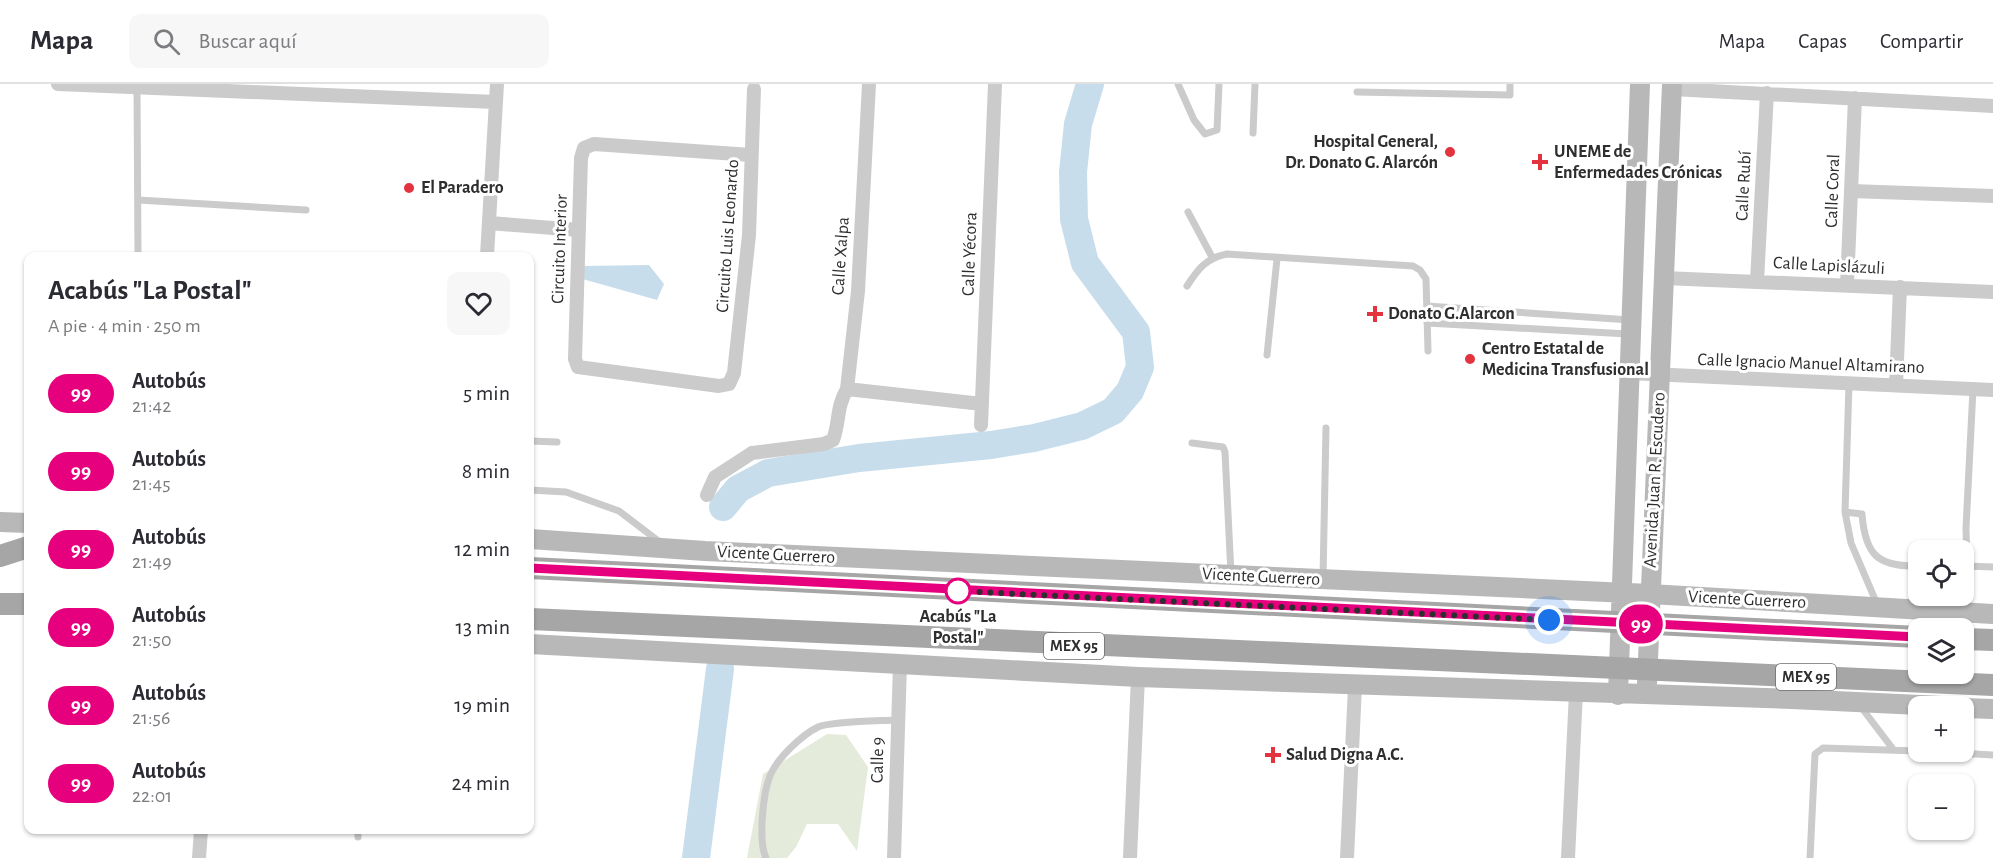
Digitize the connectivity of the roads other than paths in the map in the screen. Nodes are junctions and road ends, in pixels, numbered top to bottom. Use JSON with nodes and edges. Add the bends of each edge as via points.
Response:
{"nodes":[{"id":1,"x":58,"y":84,"type":"edge"},
{"id":2,"x":497,"y":84,"type":"edge"},
{"id":3,"x":869,"y":84,"type":"edge"},
{"id":4,"x":995,"y":84,"type":"edge"},
{"id":5,"x":1178,"y":84,"type":"edge"},
{"id":6,"x":1219,"y":84,"type":"edge"},
{"id":7,"x":1255,"y":84,"type":"edge"},
{"id":8,"x":1510,"y":84,"type":"edge"},
{"id":9,"x":1640,"y":84,"type":"edge"},
{"id":10,"x":76,"y":85,"type":"edge"},
{"id":11,"x":1672,"y":86,"type":"edge"},
{"id":12,"x":174,"y":87,"type":"edge"},
{"id":13,"x":137,"y":88,"type":"junction"},
{"id":14,"x":754,"y":88,"type":"dead end"},
{"id":15,"x":360,"y":90,"type":"edge"},
{"id":16,"x":1357,"y":92,"type":"dead end"},
{"id":17,"x":1767,"y":93,"type":"junction"},
{"id":18,"x":1855,"y":98,"type":"junction"},
{"id":19,"x":496,"y":102,"type":"junction"},
{"id":20,"x":1993,"y":106,"type":"edge"},
{"id":21,"x":1253,"y":133,"type":"dead end"},
{"id":22,"x":751,"y":155,"type":"junction"},
{"id":23,"x":1851,"y":191,"type":"junction"},
{"id":24,"x":1993,"y":196,"type":"edge"},
{"id":25,"x":138,"y":200,"type":"junction"},
{"id":26,"x":306,"y":210,"type":"dead end"},
{"id":27,"x":1188,"y":212,"type":"dead end"},
{"id":28,"x":489,"y":223,"type":"junction"},
{"id":29,"x":579,"y":230,"type":"junction"},
{"id":30,"x":138,"y":252,"type":"edge"},
{"id":31,"x":487,"y":252,"type":"edge"},
{"id":32,"x":1212,"y":257,"type":"junction"},
{"id":33,"x":1277,"y":259,"type":"junction"},
{"id":34,"x":1664,"y":278,"type":"junction"},
{"id":35,"x":1757,"y":280,"type":"junction"},
{"id":36,"x":1847,"y":285,"type":"junction"},
{"id":37,"x":1187,"y":286,"type":"dead end"},
{"id":38,"x":1900,"y":287,"type":"junction"},
{"id":39,"x":1993,"y":292,"type":"edge"},
{"id":40,"x":1426,"y":306,"type":"junction"},
{"id":41,"x":1427,"y":322,"type":"junction"},
{"id":42,"x":1630,"y":327,"type":"junction"},
{"id":43,"x":1428,"y":351,"type":"dead end"},
{"id":44,"x":1267,"y":355,"type":"dead end"},
{"id":45,"x":1628,"y":373,"type":"junction"},
{"id":46,"x":1659,"y":377,"type":"junction"},
{"id":47,"x":729,"y":384,"type":"joint"},
{"id":48,"x":1849,"y":384,"type":"junction"},
{"id":49,"x":1896,"y":385,"type":"junction"},
{"id":50,"x":847,"y":389,"type":"junction"},
{"id":51,"x":1973,"y":389,"type":"junction"},
{"id":52,"x":1993,"y":390,"type":"edge"},
{"id":53,"x":982,"y":404,"type":"junction"},
{"id":54,"x":981,"y":425,"type":"dead end"},
{"id":55,"x":1326,"y":428,"type":"dead end"},
{"id":56,"x":534,"y":441,"type":"edge"},
{"id":57,"x":556,"y":442,"type":"dead end"},
{"id":58,"x":1192,"y":443,"type":"dead end"},
{"id":59,"x":534,"y":490,"type":"edge"},
{"id":60,"x":708,"y":495,"type":"dead end"},
{"id":61,"x":1845,"y":512,"type":"junction"},
{"id":62,"x":0,"y":522,"type":"edge"},
{"id":63,"x":24,"y":523,"type":"edge"},
{"id":64,"x":534,"y":539,"type":"edge"},
{"id":65,"x":1966,"y":540,"type":"edge"},
{"id":66,"x":0,"y":543,"type":"edge"},
{"id":67,"x":24,"y":546,"type":"edge"},
{"id":68,"x":24,"y":547,"type":"edge"},
{"id":69,"x":667,"y":549,"type":"junction"},
{"id":70,"x":0,"y":556,"type":"edge"},
{"id":71,"x":1908,"y":566,"type":"edge"},
{"id":72,"x":1974,"y":566,"type":"edge"},
{"id":73,"x":1993,"y":567,"type":"edge"},
{"id":74,"x":534,"y":568,"type":"edge"},
{"id":75,"x":1231,"y":575,"type":"junction"},
{"id":76,"x":1323,"y":580,"type":"junction"},
{"id":77,"x":1620,"y":593,"type":"junction"},
{"id":78,"x":1650,"y":594,"type":"junction"},
{"id":79,"x":24,"y":604,"type":"edge"},
{"id":80,"x":0,"y":605,"type":"edge"},
{"id":81,"x":1879,"y":608,"type":"junction"},
{"id":82,"x":1993,"y":614,"type":"edge"},
{"id":83,"x":534,"y":619,"type":"edge"},
{"id":84,"x":1620,"y":624,"type":"junction"},
{"id":85,"x":1648,"y":624,"type":"junction"},
{"id":86,"x":1908,"y":637,"type":"edge"},
{"id":87,"x":1974,"y":639,"type":"edge"},
{"id":88,"x":1993,"y":640,"type":"edge"},
{"id":89,"x":534,"y":644,"type":"edge"},
{"id":90,"x":1070,"y":645,"type":"junction"},
{"id":91,"x":900,"y":664,"type":"junction"},
{"id":92,"x":1618,"y":667,"type":"junction"},
{"id":93,"x":1647,"y":669,"type":"junction"},
{"id":94,"x":1070,"y":673,"type":"junction"},
{"id":95,"x":1138,"y":677,"type":"junction"},
{"id":96,"x":1993,"y":685,"type":"edge"},
{"id":97,"x":1355,"y":686,"type":"junction"},
{"id":98,"x":1576,"y":692,"type":"junction"},
{"id":99,"x":1618,"y":695,"type":"junction"},
{"id":100,"x":1647,"y":695,"type":"junction"},
{"id":101,"x":1858,"y":702,"type":"junction"},
{"id":102,"x":1908,"y":704,"type":"edge"},
{"id":103,"x":1974,"y":708,"type":"edge"},
{"id":104,"x":1993,"y":709,"type":"edge"},
{"id":105,"x":897,"y":720,"type":"junction"},
{"id":106,"x":1893,"y":749,"type":"junction"},
{"id":107,"x":1908,"y":750,"type":"edge"},
{"id":108,"x":1974,"y":754,"type":"edge"},
{"id":109,"x":1993,"y":755,"type":"edge"},
{"id":110,"x":201,"y":834,"type":"edge"},
{"id":111,"x":199,"y":858,"type":"edge"},
{"id":112,"x":766,"y":858,"type":"edge"},
{"id":113,"x":894,"y":858,"type":"edge"},
{"id":114,"x":1130,"y":858,"type":"edge"},
{"id":115,"x":1347,"y":858,"type":"edge"},
{"id":116,"x":1568,"y":858,"type":"edge"},
{"id":117,"x":1810,"y":858,"type":"edge"}],
"edges":[{"from":1,"to":10,"type":"street"},
{"from":2,"to":19,"type":"street"},
{"from":3,"to":50,"type":"street","name":"Calle Xalpa","via":[[858,291]]},
{"from":4,"to":53,"type":"street","name":"Calle Yécora"},
{"from":5,"to":6,"type":"lane","via":[[1194,120],[1205,134],[1217,130]]},
{"from":7,"to":21,"type":"lane"},
{"from":8,"to":16,"type":"lane","via":[[1510,96]]},
{"from":9,"to":42,"type":"main road","name":"Avenida Juan R. Escudero"},
{"from":10,"to":13,"type":"street"},
{"from":11,"to":17,"type":"street"},
{"from":11,"to":34,"type":"main road","name":"Avenida Juan R. Escudero"},
{"from":12,"to":13,"type":"street"},
{"from":12,"to":15,"type":"street"},
{"from":13,"to":25,"type":"lane"},
{"from":14,"to":22,"type":"street","name":"Circuito Luis Leonardo"},
{"from":15,"to":19,"type":"street"},
{"from":17,"to":18,"type":"street"},
{"from":17,"to":35,"type":"street","name":"Calle Rubí"},
{"from":18,"to":20,"type":"street"},
{"from":18,"to":23,"type":"street","name":"Calle Coral"},
{"from":19,"to":28,"type":"street"},
{"from":22,"to":29,"type":"street","name":"Circuito Interior","via":[[594,144],[584,148]]},
{"from":22,"to":47,"type":"street","name":"Circuito Luis Leonardo","via":[[749,235],[734,373]]},
{"from":23,"to":24,"type":"street"},
{"from":23,"to":36,"type":"street","name":"Calle Coral"},
{"from":25,"to":26,"type":"lane"},
{"from":25,"to":30,"type":"lane"},
{"from":27,"to":32,"type":"lane"},
{"from":28,"to":29,"type":"street"},
{"from":28,"to":31,"type":"street"},
{"from":29,"to":47,"type":"street","name":"Circuito Interior","via":[[575,359],[578,367],[719,386]]},
{"from":32,"to":33,"type":"lane","via":[[1251,254]]},
{"from":32,"to":37,"type":"lane"},
{"from":33,"to":40,"type":"lane","via":[[1413,266],[1426,279]]},
{"from":33,"to":44,"type":"lane"},
{"from":34,"to":35,"type":"street","name":"Calle Lapislázuli"},
{"from":34,"to":46,"type":"main road","name":"Avenida Juan R. Escudero"},
{"from":35,"to":36,"type":"street","name":"Calle Lapislázuli"},
{"from":36,"to":38,"type":"street","name":"Calle Lapislázuli"},
{"from":38,"to":39,"type":"street","name":"Calle Lapislázuli"},
{"from":38,"to":49,"type":"street"},
{"from":40,"to":41,"type":"lane"},
{"from":40,"to":42,"type":"lane"},
{"from":41,"to":42,"type":"lane"},
{"from":41,"to":43,"type":"lane"},
{"from":42,"to":45,"type":"main road","name":"Avenida Juan R. Escudero"},
{"from":45,"to":46,"type":"street","name":"Calle Ignacio Manuel Altamirano"},
{"from":45,"to":77,"type":"main road","name":"Avenida Juan R. Escudero"},
{"from":46,"to":48,"type":"street","name":"Calle Ignacio Manuel Altamirano"},
{"from":46,"to":78,"type":"main road","name":"Avenida Juan R. Escudero"},
{"from":48,"to":49,"type":"street","name":"Calle Ignacio Manuel Altamirano"},
{"from":48,"to":61,"type":"lane"},
{"from":49,"to":51,"type":"street","name":"Calle Ignacio Manuel Altamirano"},
{"from":50,"to":53,"type":"street"},
{"from":50,"to":60,"type":"street","name":"Calle Xalpa","via":[[839,403],[833,440],[752,453],[715,477]]},
{"from":51,"to":52,"type":"street","name":"Calle Ignacio Manuel Altamirano"},
{"from":51,"to":65,"type":"lane"},
{"from":53,"to":54,"type":"street","name":"Calle Yécora"},
{"from":55,"to":76,"type":"lane"},
{"from":56,"to":57,"type":"lane"},
{"from":58,"to":75,"type":"lane","via":[[1222,447],[1228,459]]},
{"from":59,"to":69,"type":"lane","via":[[566,492],[619,511]]},
{"from":61,"to":71,"type":"lane","via":[[1862,514],[1863,537],[1869,550],[1881,560]]},
{"from":61,"to":81,"type":"lane","via":[[1851,543]]},
{"from":62,"to":63,"type":"main road"},
{"from":64,"to":69,"type":"main road","name":"Vicente Guerrero"},
{"from":66,"to":67,"type":"main road"},
{"from":68,"to":70,"type":"main road"},
{"from":69,"to":75,"type":"main road","name":"Vicente Guerrero"},
{"from":72,"to":73,"type":"lane"},
{"from":74,"to":84,"type":"main road"},
{"from":75,"to":76,"type":"main road","name":"Vicente Guerrero"},
{"from":76,"to":77,"type":"main road","name":"Vicente Guerrero"},
{"from":77,"to":78,"type":"main road","name":"Vicente Guerrero"},
{"from":77,"to":84,"type":"main road","name":"Avenida Juan R. Escudero"},
{"from":78,"to":81,"type":"main road","name":"Vicente Guerrero"},
{"from":78,"to":85,"type":"main road","name":"Avenida Juan R. Escudero"},
{"from":79,"to":80,"type":"main road"},
{"from":81,"to":82,"type":"main road","name":"Vicente Guerrero"},
{"from":83,"to":90,"type":"main road","number":"MEX 95"},
{"from":84,"to":85,"type":"main road"},
{"from":84,"to":92,"type":"main road","name":"Avenida Juan R. Escudero"},
{"from":85,"to":86,"type":"main road"},
{"from":85,"to":93,"type":"main road","name":"Avenida Juan R. Escudero"},
{"from":87,"to":88,"type":"main road"},
{"from":89,"to":91,"type":"main road"},
{"from":90,"to":92,"type":"main road","number":"MEX 95"},
{"from":90,"to":94,"type":"main road"},
{"from":91,"to":94,"type":"main road"},
{"from":91,"to":105,"type":"street","name":"Calle 9"},
{"from":92,"to":93,"type":"main road","number":"MEX 95"},
{"from":92,"to":99,"type":"main road","name":"Avenida Juan R. Escudero"},
{"from":93,"to":96,"type":"main road","number":"MEX 95"},
{"from":93,"to":100,"type":"main road","name":"Avenida Juan R. Escudero"},
{"from":94,"to":95,"type":"main road"},
{"from":95,"to":97,"type":"main road"},
{"from":95,"to":114,"type":"street"},
{"from":97,"to":98,"type":"main road"},
{"from":97,"to":115,"type":"street"},
{"from":98,"to":99,"type":"main road"},
{"from":98,"to":116,"type":"street"},
{"from":99,"to":100,"type":"main road"},
{"from":100,"to":101,"type":"main road"},
{"from":101,"to":102,"type":"main road"},
{"from":101,"to":106,"type":"lane"},
{"from":103,"to":104,"type":"main road"},
{"from":105,"to":112,"type":"lane","via":[[820,726],[797,740],[770,776],[762,837]]},
{"from":105,"to":113,"type":"street","name":"Calle 9"},
{"from":106,"to":107,"type":"lane"},
{"from":106,"to":117,"type":"lane","via":[[1823,748],[1815,754]]},
{"from":108,"to":109,"type":"lane"},
{"from":110,"to":111,"type":"street"}]}
